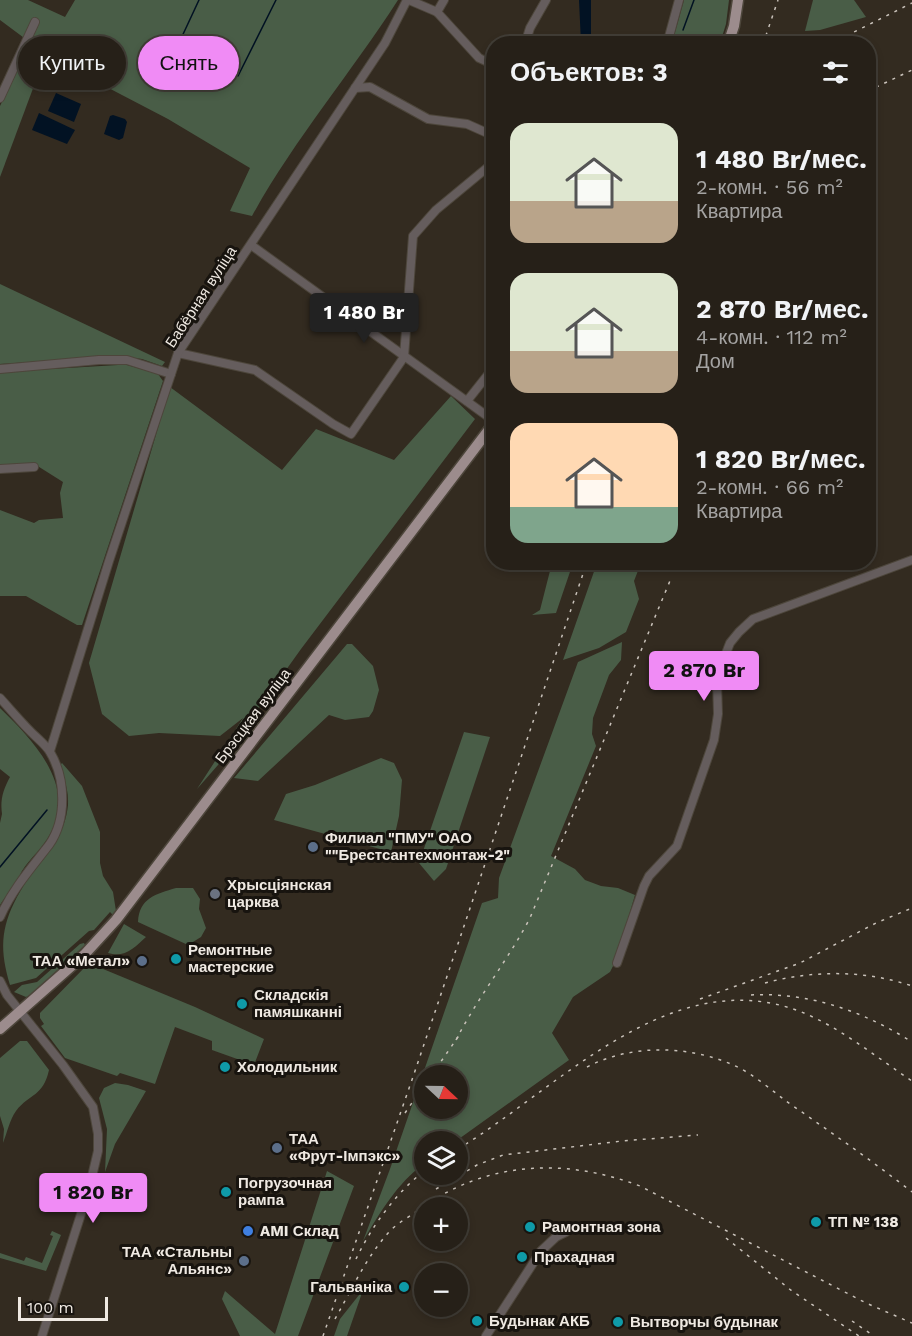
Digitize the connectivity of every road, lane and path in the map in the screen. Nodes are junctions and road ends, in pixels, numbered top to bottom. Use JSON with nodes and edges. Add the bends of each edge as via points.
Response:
{"nodes":[{"id":1,"x":408,"y":0,"type":"edge"},
{"id":2,"x":444,"y":0,"type":"edge"},
{"id":3,"x":546,"y":0,"type":"edge"},
{"id":4,"x":679,"y":0,"type":"edge"},
{"id":5,"x":738,"y":0,"type":"edge"},
{"id":6,"x":437,"y":12,"type":"junction"},
{"id":7,"x":35,"y":22,"type":"dead end"},
{"id":8,"x":528,"y":36,"type":"edge"},
{"id":9,"x":669,"y":36,"type":"edge"},
{"id":10,"x":731,"y":36,"type":"edge"},
{"id":11,"x":486,"y":61,"type":"edge"},
{"id":12,"x":355,"y":88,"type":"junction"},
{"id":13,"x":0,"y":98,"type":"edge"},
{"id":14,"x":486,"y":132,"type":"edge"},
{"id":15,"x":486,"y":169,"type":"edge"},
{"id":16,"x":250,"y":245,"type":"junction"},
{"id":17,"x":178,"y":352,"type":"junction"},
{"id":18,"x":404,"y":357,"type":"junction"},
{"id":19,"x":0,"y":369,"type":"edge"},
{"id":20,"x":171,"y":375,"type":"junction"},
{"id":21,"x":486,"y":377,"type":"edge"},
{"id":22,"x":467,"y":401,"type":"junction"},
{"id":23,"x":486,"y":416,"type":"edge"},
{"id":24,"x":486,"y":433,"type":"edge"},
{"id":25,"x":34,"y":467,"type":"dead end"},
{"id":26,"x":0,"y":468,"type":"edge"},
{"id":27,"x":912,"y":560,"type":"edge"},
{"id":28,"x":0,"y":698,"type":"edge"},
{"id":29,"x":50,"y":751,"type":"junction"},
{"id":30,"x":0,"y":917,"type":"edge"},
{"id":31,"x":617,"y":963,"type":"dead end"},
{"id":32,"x":0,"y":981,"type":"edge"},
{"id":33,"x":20,"y":1012,"type":"junction"},
{"id":34,"x":0,"y":1029,"type":"edge"},
{"id":35,"x":567,"y":1232,"type":"dead end"},
{"id":36,"x":42,"y":1336,"type":"edge"},
{"id":37,"x":486,"y":1336,"type":"edge"}],
"edges":[{"from":1,"to":6,"type":"street"},
{"from":1,"to":12,"type":"street"},
{"from":2,"to":6,"type":"street"},
{"from":3,"to":8,"type":"street"},
{"from":4,"to":9,"type":"street"},
{"from":5,"to":10,"type":"main road"},
{"from":6,"to":11,"type":"street"},
{"from":7,"to":13,"type":"street"},
{"from":12,"to":14,"type":"street","via":[[370,87],[428,118],[467,123]]},
{"from":12,"to":16,"type":"street"},
{"from":15,"to":18,"type":"street","via":[[436,210],[412,236]]},
{"from":16,"to":17,"type":"street","name":"Бабёрная вуліца"},
{"from":16,"to":18,"type":"street","name":"Бабёрная вуліца"},
{"from":17,"to":18,"type":"street","via":[[255,370],[351,434]]},
{"from":17,"to":20,"type":"street","name":"Бабёрная вуліца"},
{"from":18,"to":22,"type":"street","name":"Бабёрная вуліца"},
{"from":19,"to":20,"type":"street","via":[[127,360]]},
{"from":20,"to":29,"type":"street","name":"Бабёрная вуліца"},
{"from":21,"to":22,"type":"street"},
{"from":22,"to":23,"type":"street","name":"Бабёрная вуліца"},
{"from":24,"to":33,"type":"main road","name":"Брэсцкая вуліца","via":[[116,920]]},
{"from":25,"to":26,"type":"street"},
{"from":27,"to":31,"type":"street","via":[[753,620],[730,643],[717,684],[714,740],[677,846],[649,876]]},
{"from":28,"to":29,"type":"street"},
{"from":29,"to":30,"type":"street","via":[[58,769],[62,813],[50,842],[22,878]]},
{"from":32,"to":33,"type":"street"},
{"from":33,"to":34,"type":"main road","name":"Брэсцкая вуліца"},
{"from":33,"to":36,"type":"street","via":[[93,1107],[98,1134],[89,1189]]},
{"from":35,"to":37,"type":"street","via":[[546,1244]]}]}
